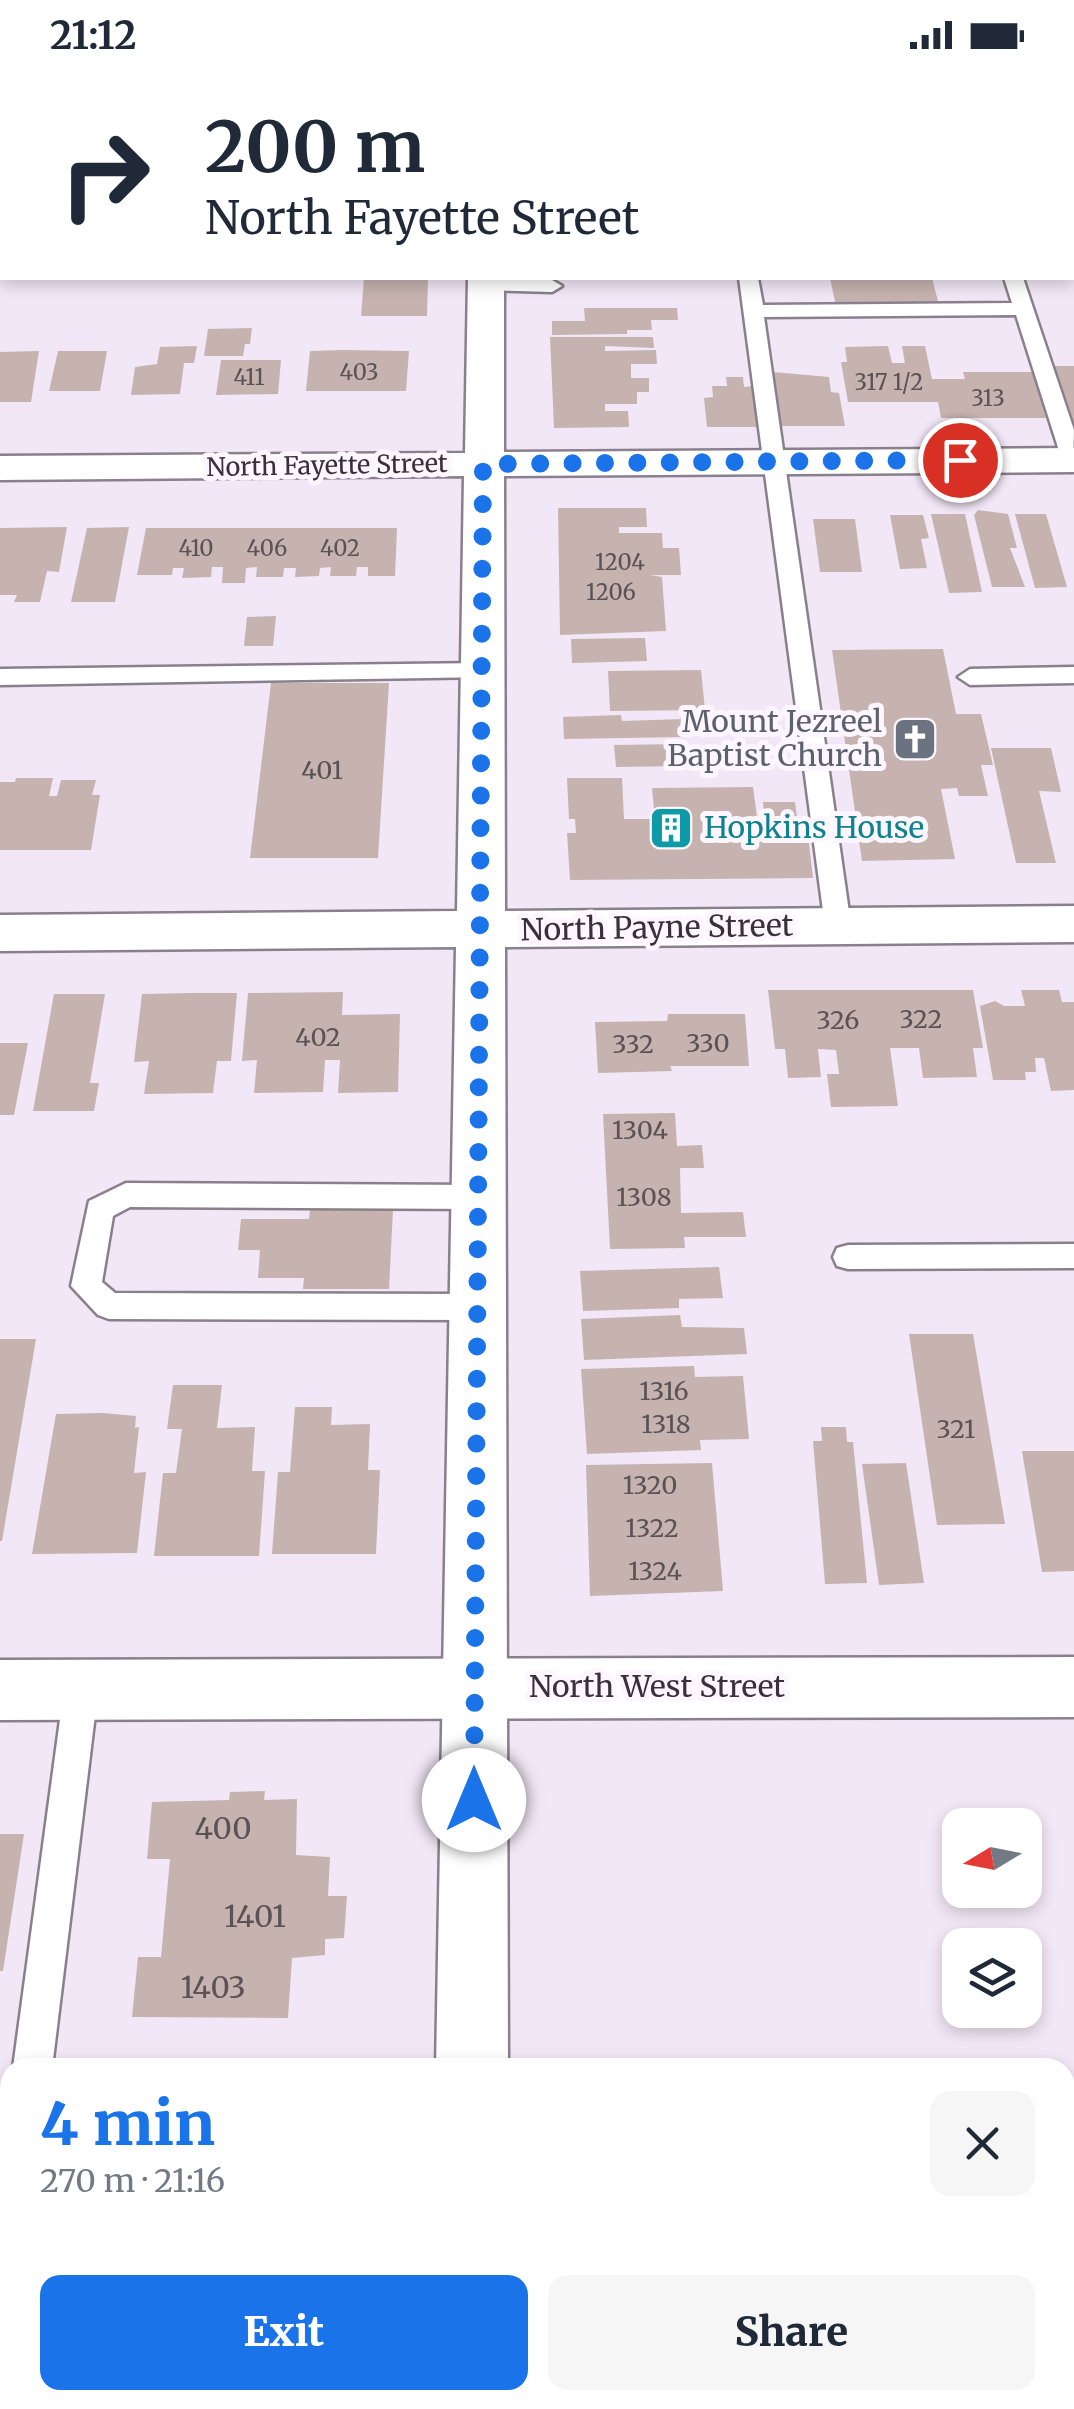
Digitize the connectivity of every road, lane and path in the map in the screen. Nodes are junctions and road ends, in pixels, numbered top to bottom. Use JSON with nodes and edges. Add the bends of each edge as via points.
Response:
{"nodes":[{"id":1,"x":749,"y":280,"type":"edge"},
{"id":2,"x":1015,"y":280,"type":"edge"},
{"id":3,"x":486,"y":282,"type":"edge"},
{"id":4,"x":552,"y":286,"type":"dead end"},
{"id":5,"x":1025,"y":310,"type":"junction"},
{"id":6,"x":754,"y":311,"type":"junction"},
{"id":7,"x":1074,"y":460,"type":"edge"},
{"id":8,"x":773,"y":461,"type":"junction"},
{"id":9,"x":483,"y":464,"type":"junction"},
{"id":10,"x":0,"y":468,"type":"edge"},
{"id":11,"x":484,"y":671,"type":"junction"},
{"id":12,"x":1074,"y":676,"type":"edge"},
{"id":13,"x":0,"y":677,"type":"edge"},
{"id":14,"x":970,"y":677,"type":"dead end"},
{"id":15,"x":1074,"y":924,"type":"edge"},
{"id":16,"x":838,"y":926,"type":"junction"},
{"id":17,"x":481,"y":929,"type":"junction"},
{"id":18,"x":0,"y":933,"type":"edge"},
{"id":19,"x":479,"y":1197,"type":"junction"},
{"id":20,"x":1074,"y":1256,"type":"edge"},
{"id":21,"x":848,"y":1257,"type":"dead end"},
{"id":22,"x":478,"y":1307,"type":"junction"},
{"id":23,"x":474,"y":1686,"type":"junction"},
{"id":24,"x":1074,"y":1687,"type":"edge"},
{"id":25,"x":0,"y":1690,"type":"edge"},
{"id":26,"x":81,"y":1690,"type":"junction"},
{"id":27,"x":33,"y":2058,"type":"edge"},
{"id":28,"x":472,"y":2058,"type":"edge"}],
"edges":[{"from":1,"to":6,"type":"lane"},
{"from":2,"to":5,"type":"lane"},
{"from":3,"to":4,"type":"lane"},
{"from":3,"to":9,"type":"street"},
{"from":5,"to":6,"type":"lane"},
{"from":5,"to":7,"type":"lane"},
{"from":6,"to":8,"type":"lane"},
{"from":7,"to":8,"type":"street","name":"North Fayette Street"},
{"from":8,"to":9,"type":"street","name":"North Fayette Street"},
{"from":8,"to":16,"type":"lane"},
{"from":9,"to":10,"type":"street","name":"North Fayette Street"},
{"from":9,"to":11,"type":"street"},
{"from":11,"to":13,"type":"lane"},
{"from":11,"to":17,"type":"street"},
{"from":12,"to":14,"type":"lane"},
{"from":15,"to":16,"type":"street","name":"North Payne Street"},
{"from":16,"to":17,"type":"street","name":"North Payne Street"},
{"from":17,"to":18,"type":"street","name":"North Payne Street"},
{"from":17,"to":19,"type":"street"},
{"from":19,"to":22,"type":"street"},
{"from":19,"to":22,"type":"lane","via":[[126,1195],[99,1209],[86,1286],[109,1306]]},
{"from":20,"to":21,"type":"lane"},
{"from":22,"to":23,"type":"street"},
{"from":23,"to":24,"type":"street","name":"North West Street"},
{"from":23,"to":26,"type":"street","name":"North West Street"},
{"from":23,"to":28,"type":"street"},
{"from":25,"to":26,"type":"street","name":"North West Street"},
{"from":26,"to":27,"type":"lane"}]}
